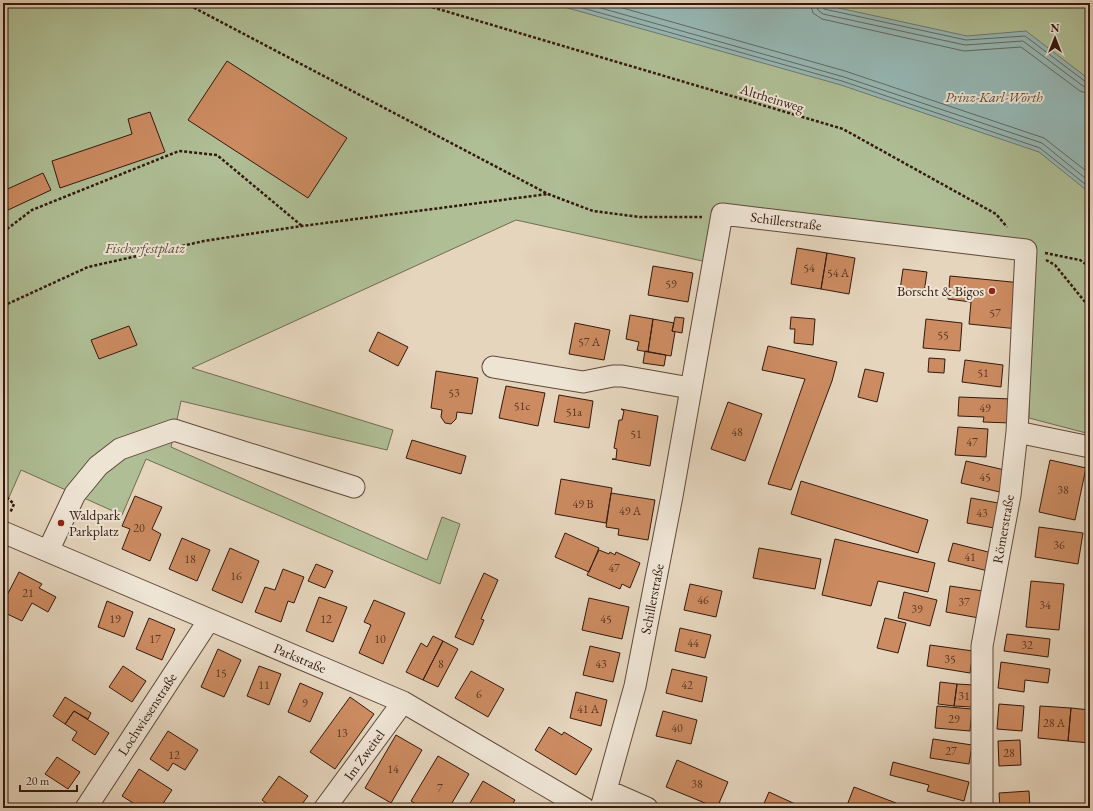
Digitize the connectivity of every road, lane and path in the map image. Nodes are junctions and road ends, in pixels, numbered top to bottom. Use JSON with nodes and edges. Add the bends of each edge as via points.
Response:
{"nodes":[{"id":1,"x":185,"y":3,"type":"edge"},
{"id":2,"x":418,"y":3,"type":"edge"},
{"id":3,"x":548,"y":194,"type":"junction"},
{"id":4,"x":722,"y":214,"type":"junction"},
{"id":5,"x":302,"y":226,"type":"junction"},
{"id":6,"x":3,"y":232,"type":"edge"},
{"id":7,"x":1026,"y":250,"type":"junction"},
{"id":8,"x":1090,"y":267,"type":"edge"},
{"id":9,"x":3,"y":306,"type":"edge"},
{"id":10,"x":1090,"y":308,"type":"edge"},
{"id":11,"x":493,"y":367,"type":"dead end"},
{"id":12,"x":690,"y":388,"type":"junction"},
{"id":13,"x":1017,"y":432,"type":"junction"},
{"id":14,"x":1090,"y":447,"type":"edge"},
{"id":15,"x":354,"y":487,"type":"dead end"},
{"id":16,"x":3,"y":494,"type":"edge"},
{"id":17,"x":6,"y":524,"type":"edge"},
{"id":18,"x":48,"y":552,"type":"junction"},
{"id":19,"x":209,"y":620,"type":"junction"},
{"id":20,"x":403,"y":702,"type":"junction"},
{"id":21,"x":603,"y":799,"type":"edge"},
{"id":22,"x":86,"y":808,"type":"edge"},
{"id":23,"x":325,"y":808,"type":"edge"},
{"id":24,"x":584,"y":808,"type":"edge"},
{"id":25,"x":646,"y":808,"type":"edge"},
{"id":26,"x":982,"y":808,"type":"edge"}],
"edges":[{"from":1,"to":3,"type":"path"},
{"from":2,"to":7,"type":"path","name":"Altrheinweg","via":[[843,129],[996,214]]},
{"from":3,"to":4,"type":"path","via":[[593,211],[640,217],[693,218]]},
{"from":3,"to":5,"type":"path"},
{"from":4,"to":7,"type":"street","name":"Schillerstraße"},
{"from":4,"to":12,"type":"street","name":"Schillerstraße"},
{"from":5,"to":6,"type":"path","via":[[217,155],[179,151],[32,210]]},
{"from":5,"to":9,"type":"path","via":[[204,241],[88,267]]},
{"from":7,"to":8,"type":"path","via":[[1080,260]]},
{"from":7,"to":10,"type":"path","via":[[1055,264]]},
{"from":7,"to":13,"type":"street","name":"Römerstraße"},
{"from":11,"to":12,"type":"street","via":[[583,382],[622,376]]},
{"from":12,"to":21,"type":"street","name":"Schillerstraße","via":[[635,686]]},
{"from":13,"to":14,"type":"street"},
{"from":13,"to":26,"type":"street","name":"Römerstraße","via":[[1010,495],[982,646]]},
{"from":15,"to":18,"type":"street","via":[[174,430],[120,449],[98,466],[75,494]]},
{"from":16,"to":17,"type":"path","via":[[14,504]]},
{"from":17,"to":18,"type":"street","name":"Parkstraße"},
{"from":18,"to":19,"type":"street","name":"Parkstraße"},
{"from":19,"to":20,"type":"street","name":"Parkstraße"},
{"from":19,"to":22,"type":"street","name":"Lochwiesenstraße"},
{"from":20,"to":23,"type":"street","name":"Im Zweitel"},
{"from":20,"to":24,"type":"street","name":"Parkstraße"},
{"from":21,"to":25,"type":"street"}]}
